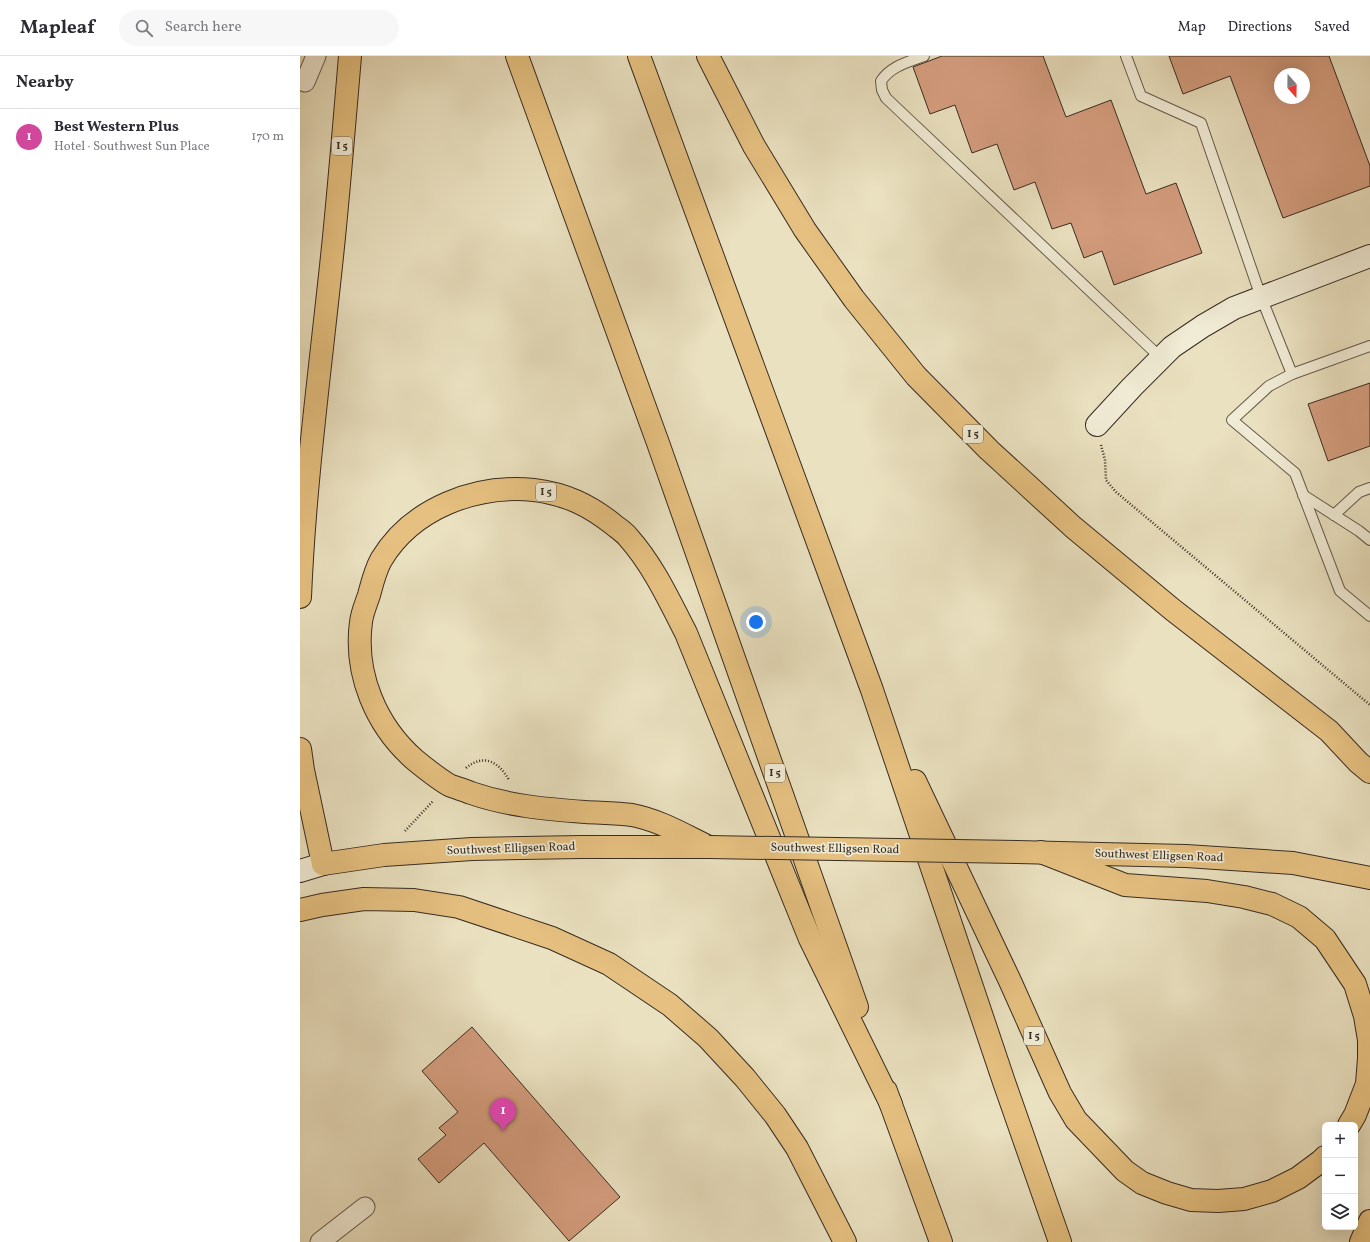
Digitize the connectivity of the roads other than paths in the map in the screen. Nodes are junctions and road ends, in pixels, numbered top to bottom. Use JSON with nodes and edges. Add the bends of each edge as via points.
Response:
{"nodes":[{"id":1,"x":316,"y":56,"type":"edge"},
{"id":2,"x":350,"y":56,"type":"edge"},
{"id":3,"x":517,"y":56,"type":"edge"},
{"id":4,"x":639,"y":56,"type":"edge"},
{"id":5,"x":708,"y":56,"type":"edge"},
{"id":6,"x":924,"y":56,"type":"edge"},
{"id":7,"x":1126,"y":56,"type":"edge"},
{"id":8,"x":305,"y":82,"type":"dead end"},
{"id":9,"x":1370,"y":256,"type":"edge"},
{"id":10,"x":1261,"y":297,"type":"junction"},
{"id":11,"x":1370,"y":346,"type":"edge"},
{"id":12,"x":1161,"y":358,"type":"junction"},
{"id":13,"x":1292,"y":374,"type":"junction"},
{"id":14,"x":1097,"y":425,"type":"road end"},
{"id":15,"x":1370,"y":488,"type":"edge"},
{"id":16,"x":1303,"y":495,"type":"junction"},
{"id":17,"x":1334,"y":515,"type":"junction"},
{"id":18,"x":1370,"y":540,"type":"edge"},
{"id":19,"x":300,"y":597,"type":"edge"},
{"id":20,"x":1370,"y":616,"type":"edge"},
{"id":21,"x":872,"y":690,"type":"junction"},
{"id":22,"x":1328,"y":732,"type":"junction"},
{"id":23,"x":300,"y":749,"type":"edge"},
{"id":24,"x":1370,"y":754,"type":"edge"},
{"id":25,"x":1370,"y":772,"type":"edge"},
{"id":26,"x":709,"y":847,"type":"junction"},
{"id":27,"x":1041,"y":852,"type":"junction"},
{"id":28,"x":323,"y":864,"type":"junction"},
{"id":29,"x":300,"y":871,"type":"edge"},
{"id":30,"x":1370,"y":878,"type":"edge"},
{"id":31,"x":300,"y":910,"type":"edge"},
{"id":32,"x":891,"y":1104,"type":"junction"},
{"id":33,"x":1351,"y":1122,"type":"edge"},
{"id":34,"x":1324,"y":1158,"type":"edge"},
{"id":35,"x":366,"y":1207,"type":"dead end"},
{"id":36,"x":1370,"y":1221,"type":"edge"},
{"id":37,"x":320,"y":1242,"type":"edge"},
{"id":38,"x":845,"y":1242,"type":"edge"},
{"id":39,"x":941,"y":1242,"type":"edge"},
{"id":40,"x":1060,"y":1242,"type":"edge"},
{"id":41,"x":1361,"y":1242,"type":"edge"}],
"edges":[{"from":1,"to":8,"type":"street"},
{"from":2,"to":19,"type":"main road","number":"I 5","via":[[312,436]]},
{"from":3,"to":32,"type":"main road","number":"I 5","via":[[658,443]]},
{"from":4,"to":21,"type":"main road","number":"I 5"},
{"from":5,"to":22,"type":"main road","number":"I 5","via":[[754,146],[805,230],[854,299],[916,376],[989,450],[1073,527],[1173,610]]},
{"from":6,"to":12,"type":"lane","via":[[896,67],[886,74],[881,80],[886,98]]},
{"from":7,"to":10,"type":"lane","via":[[1141,96],[1201,123]]},
{"from":9,"to":10,"type":"street"},
{"from":10,"to":12,"type":"street","via":[[1234,308],[1203,326],[1172,347]]},
{"from":10,"to":13,"type":"lane"},
{"from":11,"to":13,"type":"lane"},
{"from":12,"to":14,"type":"street"},
{"from":13,"to":16,"type":"lane","via":[[1268,386],[1232,420],[1295,473]]},
{"from":15,"to":17,"type":"lane","via":[[1359,492]]},
{"from":16,"to":17,"type":"lane"},
{"from":16,"to":20,"type":"lane","via":[[1340,591]]},
{"from":17,"to":18,"type":"lane"},
{"from":21,"to":34,"type":"main road","number":"I 5","via":[[1010,981],[1060,1093],[1076,1120],[1098,1144],[1142,1183],[1191,1200],[1244,1199],[1272,1191],[1298,1178]]},
{"from":21,"to":40,"type":"main road","number":"I 5"},
{"from":22,"to":24,"type":"main road","number":"I 5"},
{"from":22,"to":25,"type":"main road","number":"I 5"},
{"from":23,"to":28,"type":"main road"},
{"from":26,"to":27,"type":"main road","name":"Southwest Elligsen Road","bridge":true},
{"from":26,"to":28,"type":"main road","name":"Southwest Elligsen Road","via":[[472,849],[384,855]]},
{"from":26,"to":32,"type":"main road","number":"I 5","via":[[654,820],[631,815],[511,805],[482,796],[449,785],[403,749],[386,729],[374,706],[364,676],[360,650],[361,621],[381,561],[409,528],[449,502],[488,491],[518,489],[567,497],[599,514],[627,535],[649,565],[686,633],[810,939]]},
{"from":27,"to":30,"type":"main road","name":"Southwest Elligsen Road","via":[[1186,856],[1293,864]]},
{"from":27,"to":33,"type":"main road","via":[[1125,885],[1207,891],[1272,904],[1299,917],[1325,939],[1355,984],[1369,1040],[1367,1084]]},
{"from":28,"to":29,"type":"street","name":"Southwest Elligsen Road"},
{"from":31,"to":38,"type":"main road","via":[[364,898],[414,900],[459,907],[552,938],[609,964],[670,1005],[708,1038],[745,1078],[775,1115],[797,1148]]},
{"from":32,"to":39,"type":"main road","number":"I 5"},
{"from":35,"to":37,"type":"street"},
{"from":36,"to":41,"type":"main road"}]}
